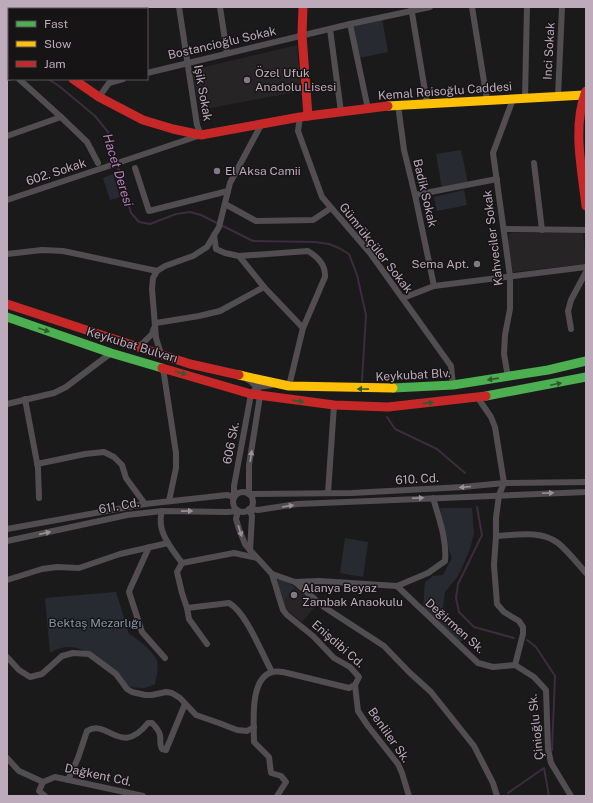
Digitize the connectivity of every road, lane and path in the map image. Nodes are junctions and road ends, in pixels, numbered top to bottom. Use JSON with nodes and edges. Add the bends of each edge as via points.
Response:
{"nodes":[{"id":1,"x":179,"y":7,"type":"edge"},
{"id":2,"x":220,"y":7,"type":"edge"},
{"id":3,"x":303,"y":7,"type":"edge"},
{"id":4,"x":430,"y":7,"type":"edge"},
{"id":5,"x":472,"y":7,"type":"edge"},
{"id":6,"x":527,"y":7,"type":"edge"},
{"id":7,"x":562,"y":7,"type":"edge"},
{"id":8,"x":411,"y":9,"type":"edge"},
{"id":9,"x":350,"y":24,"type":"junction"},
{"id":10,"x":330,"y":29,"type":"junction"},
{"id":11,"x":302,"y":36,"type":"junction"},
{"id":12,"x":227,"y":53,"type":"junction"},
{"id":13,"x":187,"y":63,"type":"junction"},
{"id":14,"x":148,"y":73,"type":"edge"},
{"id":15,"x":20,"y":80,"type":"edge"},
{"id":16,"x":74,"y":80,"type":"edge"},
{"id":17,"x":120,"y":80,"type":"edge"},
{"id":18,"x":585,"y":93,"type":"edge"},
{"id":19,"x":558,"y":96,"type":"junction"},
{"id":20,"x":99,"y":97,"type":"junction"},
{"id":21,"x":513,"y":98,"type":"junction"},
{"id":22,"x":525,"y":98,"type":"junction"},
{"id":23,"x":487,"y":100,"type":"junction"},
{"id":24,"x":427,"y":103,"type":"junction"},
{"id":25,"x":398,"y":105,"type":"junction"},
{"id":26,"x":368,"y":109,"type":"junction"},
{"id":27,"x":341,"y":112,"type":"junction"},
{"id":28,"x":304,"y":116,"type":"junction"},
{"id":29,"x":61,"y":117,"type":"junction"},
{"id":30,"x":260,"y":125,"type":"junction"},
{"id":31,"x":180,"y":130,"type":"junction"},
{"id":32,"x":201,"y":135,"type":"junction"},
{"id":33,"x":7,"y":136,"type":"edge"},
{"id":34,"x":175,"y":144,"type":"junction"},
{"id":35,"x":98,"y":163,"type":"dead end"},
{"id":36,"x":534,"y":164,"type":"dead end"},
{"id":37,"x":135,"y":168,"type":"dead end"},
{"id":38,"x":497,"y":179,"type":"junction"},
{"id":39,"x":228,"y":191,"type":"junction"},
{"id":40,"x":415,"y":195,"type":"junction"},
{"id":41,"x":7,"y":200,"type":"edge"},
{"id":42,"x":225,"y":204,"type":"junction"},
{"id":43,"x":586,"y":206,"type":"edge"},
{"id":44,"x":331,"y":208,"type":"junction"},
{"id":45,"x":504,"y":229,"type":"junction"},
{"id":46,"x":542,"y":230,"type":"junction"},
{"id":47,"x":586,"y":230,"type":"edge"},
{"id":48,"x":214,"y":236,"type":"junction"},
{"id":49,"x":7,"y":254,"type":"edge"},
{"id":50,"x":239,"y":256,"type":"junction"},
{"id":51,"x":586,"y":267,"type":"edge"},
{"id":52,"x":157,"y":271,"type":"junction"},
{"id":53,"x":586,"y":272,"type":"edge"},
{"id":54,"x":510,"y":276,"type":"junction"},
{"id":55,"x":434,"y":286,"type":"junction"},
{"id":56,"x":264,"y":287,"type":"junction"},
{"id":57,"x":403,"y":298,"type":"junction"},
{"id":58,"x":7,"y":304,"type":"edge"},
{"id":59,"x":7,"y":317,"type":"edge"},
{"id":60,"x":156,"y":323,"type":"junction"},
{"id":61,"x":303,"y":328,"type":"junction"},
{"id":62,"x":571,"y":329,"type":"dead end"},
{"id":63,"x":139,"y":347,"type":"junction"},
{"id":64,"x":111,"y":353,"type":"junction"},
{"id":65,"x":161,"y":354,"type":"junction"},
{"id":66,"x":586,"y":361,"type":"edge"},
{"id":67,"x":163,"y":368,"type":"junction"},
{"id":68,"x":240,"y":375,"type":"junction"},
{"id":69,"x":508,"y":377,"type":"junction"},
{"id":70,"x":586,"y":377,"type":"edge"},
{"id":71,"x":277,"y":384,"type":"junction"},
{"id":72,"x":453,"y":385,"type":"junction"},
{"id":73,"x":289,"y":386,"type":"junction"},
{"id":74,"x":256,"y":392,"type":"junction"},
{"id":75,"x":478,"y":398,"type":"junction"},
{"id":76,"x":25,"y":399,"type":"junction"},
{"id":77,"x":7,"y":404,"type":"edge"},
{"id":78,"x":334,"y":405,"type":"junction"},
{"id":79,"x":37,"y":464,"type":"junction"},
{"id":80,"x":586,"y":482,"type":"edge"},
{"id":81,"x":504,"y":483,"type":"junction"},
{"id":82,"x":586,"y":492,"type":"edge"},
{"id":83,"x":328,"y":493,"type":"junction"},
{"id":84,"x":249,"y":494,"type":"junction"},
{"id":85,"x":499,"y":495,"type":"junction"},
{"id":86,"x":234,"y":497,"type":"junction"},
{"id":87,"x":39,"y":498,"type":"dead end"},
{"id":88,"x":433,"y":498,"type":"junction"},
{"id":89,"x":169,"y":501,"type":"junction"},
{"id":90,"x":145,"y":504,"type":"junction"},
{"id":91,"x":250,"y":509,"type":"junction"},
{"id":92,"x":162,"y":511,"type":"junction"},
{"id":93,"x":238,"y":511,"type":"junction"},
{"id":94,"x":7,"y":529,"type":"edge"},
{"id":95,"x":496,"y":536,"type":"junction"},
{"id":96,"x":7,"y":541,"type":"edge"},
{"id":97,"x":168,"y":543,"type":"junction"},
{"id":98,"x":149,"y":547,"type":"junction"},
{"id":99,"x":250,"y":550,"type":"junction"},
{"id":100,"x":257,"y":558,"type":"junction"},
{"id":101,"x":182,"y":564,"type":"junction"},
{"id":102,"x":586,"y":573,"type":"edge"},
{"id":103,"x":272,"y":574,"type":"junction"},
{"id":104,"x":7,"y":580,"type":"edge"},
{"id":105,"x":295,"y":582,"type":"junction"},
{"id":106,"x":396,"y":586,"type":"junction"},
{"id":107,"x":187,"y":608,"type":"junction"},
{"id":108,"x":207,"y":644,"type":"dead end"},
{"id":109,"x":7,"y":657,"type":"edge"},
{"id":110,"x":165,"y":658,"type":"dead end"},
{"id":111,"x":515,"y":665,"type":"junction"},
{"id":112,"x":272,"y":672,"type":"junction"},
{"id":113,"x":355,"y":685,"type":"junction"},
{"id":114,"x":185,"y":704,"type":"junction"},
{"id":115,"x":254,"y":727,"type":"junction"},
{"id":116,"x":7,"y":758,"type":"edge"},
{"id":117,"x":68,"y":780,"type":"junction"},
{"id":118,"x":42,"y":782,"type":"junction"},
{"id":119,"x":45,"y":796,"type":"edge"},
{"id":120,"x":143,"y":796,"type":"edge"},
{"id":121,"x":277,"y":796,"type":"edge"},
{"id":122,"x":409,"y":796,"type":"edge"},
{"id":123,"x":497,"y":796,"type":"edge"},
{"id":124,"x":571,"y":796,"type":"edge"}],
"edges":[{"from":1,"to":13,"type":"street","name":"Işik Sokak"},
{"from":2,"to":12,"type":"street"},
{"from":3,"to":11,"type":"main road"},
{"from":4,"to":8,"type":"street","name":"Bostancioğlu Sokak"},
{"from":5,"to":23,"type":"street"},
{"from":6,"to":22,"type":"street"},
{"from":7,"to":19,"type":"street","name":"Inci Sokak"},
{"from":8,"to":9,"type":"street","name":"Bostancioğlu Sokak"},
{"from":8,"to":24,"type":"street"},
{"from":9,"to":10,"type":"street","name":"Bostancioğlu Sokak"},
{"from":9,"to":26,"type":"street"},
{"from":10,"to":11,"type":"street","name":"Bostancioğlu Sokak"},
{"from":10,"to":27,"type":"street"},
{"from":11,"to":12,"type":"street","name":"Bostancioğlu Sokak"},
{"from":11,"to":28,"type":"main road"},
{"from":12,"to":13,"type":"street","name":"Bostancioğlu Sokak"},
{"from":13,"to":14,"type":"street","name":"Bostancioğlu Sokak"},
{"from":13,"to":32,"type":"street","name":"Işik Sokak","via":[[197,125]]},
{"from":15,"to":29,"type":"street","name":"602. Sokak"},
{"from":16,"to":20,"type":"main road"},
{"from":17,"to":20,"type":"street","via":[[109,83]]},
{"from":18,"to":19,"type":"main road","name":"Kemal Reisoğlu Caddesi"},
{"from":18,"to":43,"type":"main road","via":[[580,109],[579,150]]},
{"from":19,"to":22,"type":"main road","name":"Kemal Reisoğlu Caddesi"},
{"from":20,"to":31,"type":"main road","via":[[143,120]]},
{"from":21,"to":22,"type":"main road","name":"Kemal Reisoğlu Caddesi"},
{"from":21,"to":23,"type":"main road","name":"Kemal Reisoğlu Caddesi"},
{"from":21,"to":38,"type":"street","name":"Kahveciler Sokak","via":[[494,153]]},
{"from":23,"to":24,"type":"main road","name":"Kemal Reisoğlu Caddesi"},
{"from":24,"to":25,"type":"main road","name":"Kemal Reisoğlu Caddesi"},
{"from":25,"to":26,"type":"main road","name":"Kemal Reisoğlu Caddesi"},
{"from":25,"to":40,"type":"street","name":"Badik Sokak","via":[[404,150]]},
{"from":26,"to":27,"type":"main road","name":"Kemal Reisoğlu Caddesi"},
{"from":27,"to":28,"type":"main road","name":"Kemal Reisoğlu Caddesi"},
{"from":28,"to":30,"type":"main road","name":"Kemal Reisoğlu Caddesi"},
{"from":28,"to":44,"type":"street","name":"Gümrükçüler Sokak","via":[[298,131],[322,197]]},
{"from":29,"to":33,"type":"street"},
{"from":29,"to":35,"type":"street","name":"602. Sokak","via":[[86,142]]},
{"from":30,"to":32,"type":"main road","name":"Kemal Reisoğlu Caddesi"},
{"from":30,"to":39,"type":"street"},
{"from":31,"to":32,"type":"main road"},
{"from":31,"to":34,"type":"street"},
{"from":32,"to":34,"type":"street","name":"602. Sokak"},
{"from":34,"to":41,"type":"street","name":"602. Sokak"},
{"from":36,"to":46,"type":"street"},
{"from":37,"to":39,"type":"street","via":[[149,211]]},
{"from":38,"to":40,"type":"street"},
{"from":38,"to":45,"type":"street","name":"Kahveciler Sokak"},
{"from":39,"to":42,"type":"street"},
{"from":40,"to":55,"type":"street","name":"Badik Sokak"},
{"from":42,"to":44,"type":"street","via":[[256,221],[313,220]]},
{"from":42,"to":48,"type":"street","via":[[219,228]]},
{"from":44,"to":57,"type":"street","name":"Gümrükçüler Sokak","via":[[370,253]]},
{"from":45,"to":46,"type":"street"},
{"from":45,"to":54,"type":"street","name":"Kahveciler Sokak"},
{"from":46,"to":47,"type":"street"},
{"from":48,"to":50,"type":"street","via":[[216,249]]},
{"from":48,"to":52,"type":"street","via":[[207,247],[193,256]]},
{"from":49,"to":52,"type":"street","via":[[42,250],[63,251]]},
{"from":50,"to":56,"type":"street"},
{"from":50,"to":61,"type":"street","via":[[308,251],[316,256],[326,269],[326,277]]},
{"from":51,"to":54,"type":"street"},
{"from":52,"to":60,"type":"street","via":[[152,284]]},
{"from":53,"to":62,"type":"street","via":[[568,311]]},
{"from":54,"to":55,"type":"street"},
{"from":54,"to":69,"type":"street","name":"Kahveciler Sokak","via":[[510,309],[504,354]]},
{"from":55,"to":57,"type":"street"},
{"from":56,"to":60,"type":"street","via":[[220,311]]},
{"from":56,"to":61,"type":"street"},
{"from":57,"to":72,"type":"street","name":"Gümrükçüler Sokak","via":[[451,366]]},
{"from":58,"to":63,"type":"main road","name":"Keykubat Bulvarı"},
{"from":59,"to":64,"type":"main road","name":"Keykubat Bulvarı","one_way":true},
{"from":60,"to":63,"type":"street","via":[[152,334]]},
{"from":60,"to":65,"type":"street","via":[[156,338]]},
{"from":61,"to":73,"type":"street"},
{"from":63,"to":65,"type":"main road","name":"Keykubat Bulvarı"},
{"from":64,"to":67,"type":"main road","name":"Keykubat Bulvarı"},
{"from":64,"to":76,"type":"street","via":[[66,387],[54,393]]},
{"from":65,"to":68,"type":"main road","name":"Keykubat Bulvarı","via":[[190,364]]},
{"from":66,"to":69,"type":"main road","name":"Keykubat Blv."},
{"from":67,"to":74,"type":"main road","name":"Keykubat Bulvarı","one_way":true},
{"from":67,"to":89,"type":"street","via":[[176,452],[176,468]]},
{"from":68,"to":71,"type":"main road","name":"Keykubat Blv."},
{"from":68,"to":74,"type":"street","via":[[253,382]]},
{"from":69,"to":72,"type":"main road","name":"Keykubat Blv.","one_way":true},
{"from":75,"to":70,"type":"main road","one_way":true},
{"from":71,"to":73,"type":"main road","name":"Keykubat Blv."},
{"from":71,"to":74,"type":"street"},
{"from":72,"to":73,"type":"main road","name":"Keykubat Blv.","one_way":true,"via":[[383,389]]},
{"from":74,"to":78,"type":"main road","one_way":true},
{"from":84,"to":74,"type":"street","name":"606 Sk.","one_way":true},
{"from":74,"to":86,"type":"street","name":"606 Sk.","via":[[234,486]]},
{"from":78,"to":75,"type":"main road","one_way":true,"via":[[388,407]]},
{"from":75,"to":81,"type":"street","via":[[495,427]]},
{"from":76,"to":77,"type":"street"},
{"from":76,"to":79,"type":"street"},
{"from":78,"to":83,"type":"street"},
{"from":79,"to":87,"type":"street"},
{"from":79,"to":90,"type":"street","via":[[104,452],[122,465],[126,478]]},
{"from":80,"to":81,"type":"street","name":"610. Cd."},
{"from":81,"to":83,"type":"street","name":"610. Cd.","one_way":true,"via":[[463,488]]},
{"from":81,"to":85,"type":"street"},
{"from":85,"to":82,"type":"street","name":"610. Cd.","one_way":true},
{"from":83,"to":84,"type":"street","name":"610. Cd."},
{"from":84,"to":86,"type":"street","via":[[243,492]]},
{"from":84,"to":91,"type":"street","via":[[252,500]]},
{"from":85,"to":88,"type":"street","name":"610. Cd."},
{"from":85,"to":95,"type":"street"},
{"from":86,"to":89,"type":"street","name":"611. Cd.","via":[[227,495]]},
{"from":86,"to":93,"type":"street","via":[[233,503]]},
{"from":91,"to":88,"type":"street","name":"610. Cd.","one_way":true,"via":[[297,504]]},
{"from":88,"to":106,"type":"street","via":[[443,532],[445,561],[428,574]]},
{"from":89,"to":90,"type":"street","name":"611. Cd."},
{"from":90,"to":94,"type":"street","name":"611. Cd."},
{"from":91,"to":93,"type":"street"},
{"from":91,"to":99,"type":"street"},
{"from":92,"to":93,"type":"street","name":"611. Cd.","one_way":true},
{"from":96,"to":92,"type":"street","name":"611. Cd.","one_way":true,"via":[[127,515]]},
{"from":92,"to":97,"type":"street","via":[[162,528]]},
{"from":93,"to":99,"type":"street","one_way":true,"via":[[236,519],[239,529],[244,544]]},
{"from":95,"to":102,"type":"street","via":[[545,536],[558,543]]},
{"from":95,"to":111,"type":"street","via":[[494,565],[497,604],[523,627]]},
{"from":97,"to":98,"type":"street"},
{"from":97,"to":101,"type":"street"},
{"from":98,"to":104,"type":"street","via":[[79,568],[42,569]]},
{"from":98,"to":110,"type":"street","via":[[129,592],[142,632]]},
{"from":99,"to":100,"type":"street"},
{"from":100,"to":101,"type":"street","via":[[234,554]]},
{"from":100,"to":103,"type":"street"},
{"from":101,"to":107,"type":"street","via":[[177,572]]},
{"from":103,"to":105,"type":"street"},
{"from":103,"to":113,"type":"street","name":"Enişdibi Cd.","via":[[283,610],[334,658],[350,667],[359,677]]},
{"from":105,"to":106,"type":"street"},
{"from":105,"to":123,"type":"street","via":[[324,606],[384,646],[431,692],[474,746]]},
{"from":106,"to":111,"type":"street","name":"Değirmen Sk.","via":[[478,663],[493,667]]},
{"from":107,"to":108,"type":"street","via":[[189,619]]},
{"from":107,"to":112,"type":"street","via":[[229,603],[234,606],[244,617]]},
{"from":109,"to":114,"type":"street","via":[[30,677],[42,674],[62,656],[73,653],[89,654],[116,674],[132,692],[145,695],[172,693]]},
{"from":111,"to":124,"type":"street","name":"Çinioğlu Sk.","via":[[534,677],[546,690],[548,749],[551,763]]},
{"from":112,"to":113,"type":"street","name":"Enişdibi Cd.","via":[[283,672],[349,688]]},
{"from":112,"to":115,"type":"street","via":[[259,684],[256,691]]},
{"from":113,"to":122,"type":"street","name":"Benliler Sk.","via":[[358,711],[398,764]]},
{"from":114,"to":115,"type":"street","via":[[196,715],[237,730],[247,731]]},
{"from":114,"to":117,"type":"street","via":[[166,750],[159,744],[160,736],[152,723],[148,723],[140,733],[129,738],[116,737],[91,728],[87,731]]},
{"from":115,"to":121,"type":"street","via":[[254,742],[269,757],[271,772],[281,776],[286,782]]},
{"from":116,"to":118,"type":"street","via":[[19,771]]},
{"from":117,"to":118,"type":"street","name":"Dağkent Cd.","via":[[55,777]]},
{"from":117,"to":120,"type":"street","name":"Dağkent Cd."},
{"from":118,"to":119,"type":"street","via":[[39,791]]}]}
